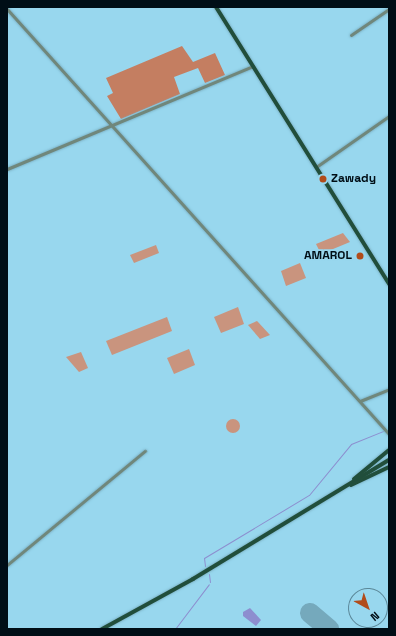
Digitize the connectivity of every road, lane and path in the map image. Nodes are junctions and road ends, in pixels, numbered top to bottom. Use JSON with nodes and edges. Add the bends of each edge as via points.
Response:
{"nodes":[{"id":1,"x":216,"y":7,"type":"edge"},
{"id":2,"x":7,"y":9,"type":"edge"},
{"id":3,"x":389,"y":10,"type":"edge"},
{"id":4,"x":351,"y":36,"type":"dead end"},
{"id":5,"x":253,"y":66,"type":"junction"},
{"id":6,"x":389,"y":116,"type":"edge"},
{"id":7,"x":112,"y":125,"type":"junction"},
{"id":8,"x":316,"y":166,"type":"junction"},
{"id":9,"x":7,"y":169,"type":"edge"},
{"id":10,"x":389,"y":284,"type":"edge"},
{"id":11,"x":389,"y":389,"type":"edge"},
{"id":12,"x":360,"y":401,"type":"junction"},
{"id":13,"x":389,"y":434,"type":"edge"},
{"id":14,"x":389,"y":450,"type":"edge"},
{"id":15,"x":145,"y":451,"type":"dead end"},
{"id":16,"x":389,"y":460,"type":"edge"},
{"id":17,"x":389,"y":467,"type":"edge"},
{"id":18,"x":341,"y":489,"type":"junction"},
{"id":19,"x":7,"y":565,"type":"edge"},
{"id":20,"x":102,"y":629,"type":"edge"}],
"edges":[{"from":1,"to":5,"type":"main road"},
{"from":2,"to":7,"type":"street"},
{"from":3,"to":4,"type":"street"},
{"from":5,"to":7,"type":"street"},
{"from":5,"to":8,"type":"main road"},
{"from":6,"to":8,"type":"street"},
{"from":7,"to":9,"type":"street"},
{"from":7,"to":12,"type":"street"},
{"from":8,"to":10,"type":"main road"},
{"from":11,"to":12,"type":"street"},
{"from":12,"to":13,"type":"street"},
{"from":14,"to":18,"type":"main road"},
{"from":15,"to":19,"type":"street"},
{"from":16,"to":18,"type":"main road"},
{"from":17,"to":18,"type":"main road"},
{"from":18,"to":20,"type":"main road","via":[[192,579]]}]}
